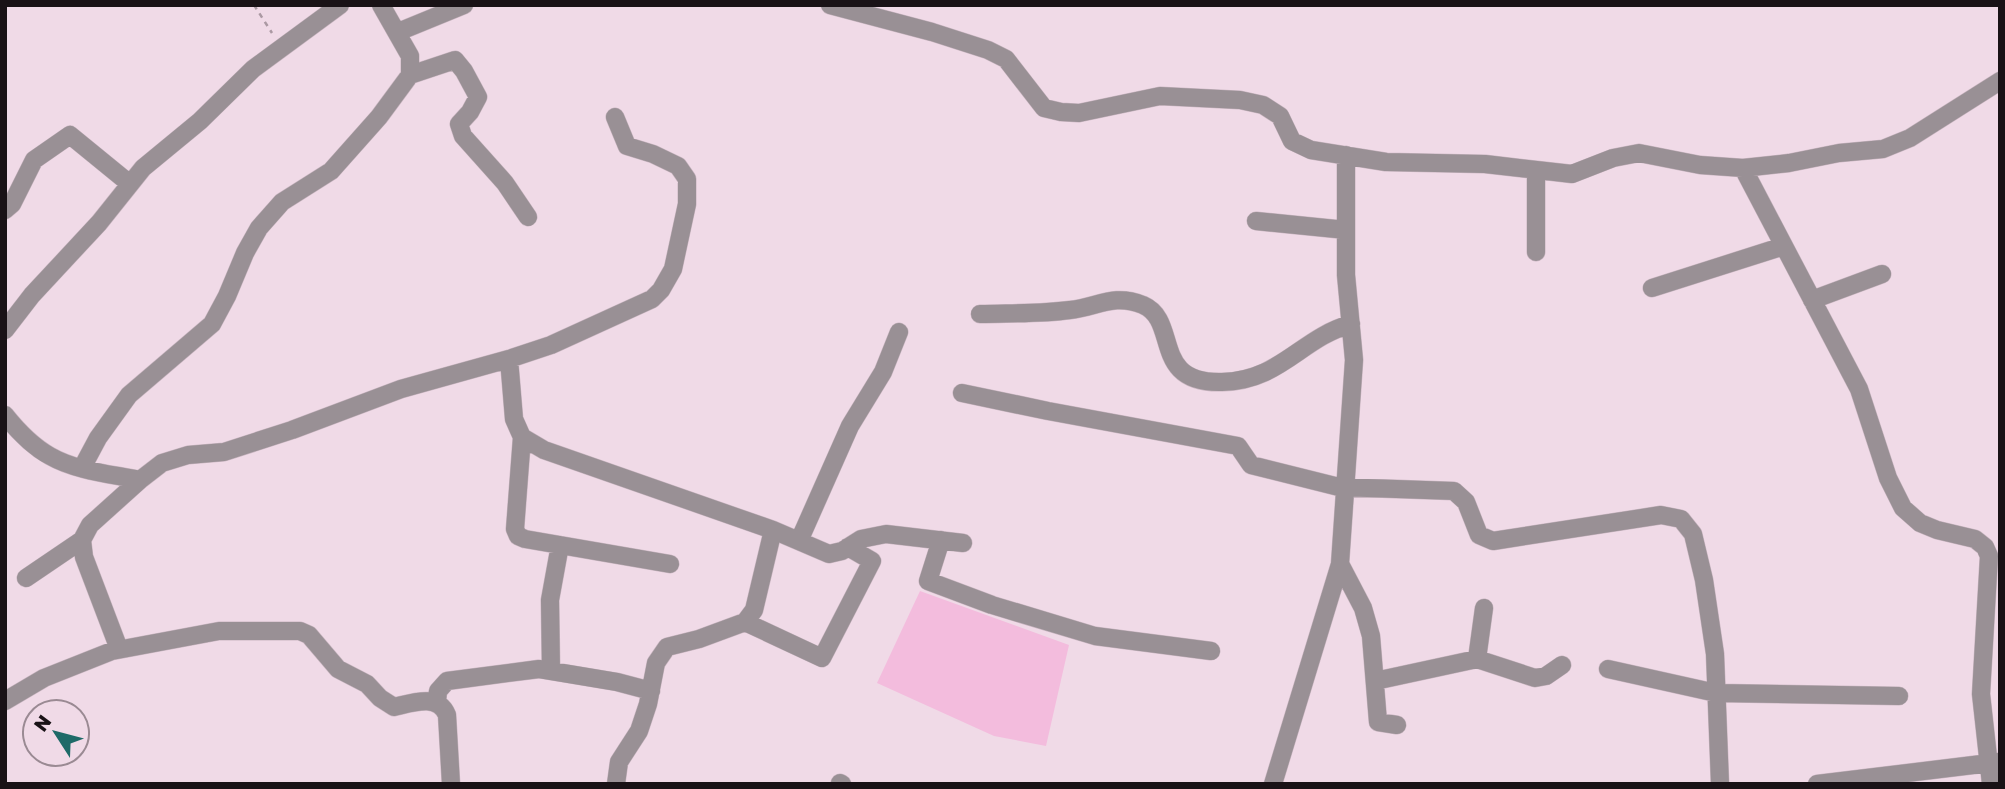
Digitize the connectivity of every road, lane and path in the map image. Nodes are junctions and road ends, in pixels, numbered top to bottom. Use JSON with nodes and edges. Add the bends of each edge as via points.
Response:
{"nodes":[{"id":1,"x":254,"y":5,"type":"edge"},
{"id":2,"x":340,"y":5,"type":"edge"},
{"id":3,"x":381,"y":5,"type":"edge"},
{"id":4,"x":464,"y":5,"type":"edge"},
{"id":5,"x":830,"y":5,"type":"edge"},
{"id":6,"x":398,"y":32,"type":"junction"},
{"id":7,"x":282,"y":48,"type":"junction"},
{"id":8,"x":410,"y":75,"type":"junction"},
{"id":9,"x":2000,"y":81,"type":"edge"},
{"id":10,"x":615,"y":117,"type":"dead end"},
{"id":11,"x":1346,"y":155,"type":"junction"},
{"id":12,"x":1743,"y":168,"type":"junction"},
{"id":13,"x":1536,"y":170,"type":"junction"},
{"id":14,"x":130,"y":184,"type":"junction"},
{"id":15,"x":5,"y":210,"type":"edge"},
{"id":16,"x":528,"y":217,"type":"dead end"},
{"id":17,"x":1256,"y":221,"type":"dead end"},
{"id":18,"x":1346,"y":230,"type":"junction"},
{"id":19,"x":1784,"y":246,"type":"junction"},
{"id":20,"x":1536,"y":252,"type":"dead end"},
{"id":21,"x":1882,"y":274,"type":"dead end"},
{"id":22,"x":1652,"y":288,"type":"dead end"},
{"id":23,"x":1812,"y":300,"type":"junction"},
{"id":24,"x":980,"y":314,"type":"dead end"},
{"id":25,"x":1351,"y":324,"type":"junction"},
{"id":26,"x":5,"y":330,"type":"edge"},
{"id":27,"x":899,"y":332,"type":"dead end"},
{"id":28,"x":509,"y":359,"type":"junction"},
{"id":29,"x":962,"y":393,"type":"dead end"},
{"id":30,"x":5,"y":415,"type":"edge"},
{"id":31,"x":522,"y":437,"type":"junction"},
{"id":32,"x":82,"y":468,"type":"junction"},
{"id":33,"x":140,"y":480,"type":"junction"},
{"id":34,"x":1346,"y":488,"type":"junction"},
{"id":35,"x":773,"y":530,"type":"junction"},
{"id":36,"x":82,"y":540,"type":"junction"},
{"id":37,"x":942,"y":540,"type":"junction"},
{"id":38,"x":799,"y":541,"type":"junction"},
{"id":39,"x":963,"y":543,"type":"dead end"},
{"id":40,"x":560,"y":545,"type":"junction"},
{"id":41,"x":848,"y":547,"type":"junction"},
{"id":42,"x":670,"y":564,"type":"dead end"},
{"id":43,"x":1340,"y":564,"type":"junction"},
{"id":44,"x":26,"y":578,"type":"dead end"},
{"id":45,"x":1484,"y":608,"type":"dead end"},
{"id":46,"x":745,"y":622,"type":"junction"},
{"id":47,"x":119,"y":649,"type":"junction"},
{"id":48,"x":1211,"y":651,"type":"dead end"},
{"id":49,"x":1477,"y":659,"type":"junction"},
{"id":50,"x":1562,"y":665,"type":"dead end"},
{"id":51,"x":1608,"y":669,"type":"dead end"},
{"id":52,"x":551,"y":671,"type":"junction"},
{"id":53,"x":1375,"y":681,"type":"junction"},
{"id":54,"x":650,"y":691,"type":"junction"},
{"id":55,"x":1716,"y":693,"type":"junction"},
{"id":56,"x":1899,"y":696,"type":"dead end"},
{"id":57,"x":5,"y":701,"type":"edge"},
{"id":58,"x":437,"y":702,"type":"junction"},
{"id":59,"x":1397,"y":725,"type":"dead end"},
{"id":60,"x":1994,"y":762,"type":"edge"},
{"id":61,"x":451,"y":784,"type":"edge"},
{"id":62,"x":616,"y":784,"type":"edge"},
{"id":63,"x":1273,"y":784,"type":"edge"},
{"id":64,"x":1720,"y":784,"type":"edge"},
{"id":65,"x":1817,"y":784,"type":"edge"},
{"id":66,"x":1992,"y":784,"type":"edge"}],
"edges":[{"from":1,"to":7,"type":"path"},
{"from":2,"to":7,"type":"street"},
{"from":3,"to":6,"type":"street"},
{"from":4,"to":6,"type":"street"},
{"from":5,"to":11,"type":"street","via":[[988,50],[1006,60],[1044,108],[1079,113],[1160,96],[1240,100],[1263,105],[1280,116],[1292,141],[1311,150]]},
{"from":6,"to":8,"type":"street","via":[[410,56]]},
{"from":7,"to":14,"type":"street","via":[[143,167]]},
{"from":8,"to":16,"type":"street","via":[[455,60],[478,97],[459,124],[463,136]]},
{"from":8,"to":32,"type":"street","via":[[331,171],[282,202],[259,228],[212,324],[129,395]]},
{"from":9,"to":12,"type":"street","via":[[1910,138],[1883,149]]},
{"from":10,"to":28,"type":"street","via":[[627,146],[678,166],[687,179],[687,204],[673,269],[652,299]]},
{"from":11,"to":13,"type":"street","via":[[1386,162]]},
{"from":11,"to":18,"type":"street"},
{"from":12,"to":13,"type":"street","via":[[1639,153],[1572,174]]},
{"from":12,"to":19,"type":"street"},
{"from":13,"to":20,"type":"street"},
{"from":14,"to":15,"type":"street","via":[[70,135],[34,160]]},
{"from":14,"to":26,"type":"street"},
{"from":17,"to":18,"type":"street"},
{"from":18,"to":25,"type":"street"},
{"from":19,"to":22,"type":"street"},
{"from":19,"to":23,"type":"street"},
{"from":21,"to":23,"type":"street"},
{"from":23,"to":60,"type":"street","via":[[1859,389],[1888,478],[1903,508],[1920,523],[1975,539],[1989,556],[1981,694]]},
{"from":24,"to":25,"type":"street","via":[[1072,310],[1115,299],[1143,306],[1157,315],[1176,366],[1192,378],[1221,383],[1277,368],[1335,328]]},
{"from":25,"to":34,"type":"street","via":[[1354,359]]},
{"from":27,"to":38,"type":"street","via":[[883,372],[850,426]]},
{"from":28,"to":31,"type":"street","via":[[514,419]]},
{"from":28,"to":33,"type":"street","via":[[401,389],[224,452],[162,463]]},
{"from":29,"to":34,"type":"street","via":[[1238,446],[1251,466]]},
{"from":30,"to":32,"type":"street","via":[[37,448]]},
{"from":31,"to":35,"type":"street","via":[[544,450]]},
{"from":31,"to":40,"type":"street","via":[[515,529],[525,539]]},
{"from":32,"to":33,"type":"street"},
{"from":33,"to":36,"type":"street","via":[[90,525]]},
{"from":34,"to":43,"type":"street"},
{"from":34,"to":55,"type":"street","via":[[1454,491],[1466,502],[1479,535],[1493,541],[1661,515],[1681,519],[1693,534],[1704,580]]},
{"from":35,"to":38,"type":"street"},
{"from":35,"to":46,"type":"street","via":[[754,610]]},
{"from":36,"to":44,"type":"street"},
{"from":36,"to":47,"type":"street","via":[[84,557]]},
{"from":37,"to":39,"type":"street"},
{"from":37,"to":41,"type":"street","via":[[886,534]]},
{"from":37,"to":48,"type":"street","via":[[928,581],[992,606],[1095,636]]},
{"from":38,"to":41,"type":"street","via":[[829,554]]},
{"from":40,"to":42,"type":"street"},
{"from":40,"to":52,"type":"street","via":[[550,600]]},
{"from":41,"to":46,"type":"street","via":[[872,561],[822,658]]},
{"from":43,"to":53,"type":"street","via":[[1366,617]]},
{"from":43,"to":63,"type":"street"},
{"from":45,"to":49,"type":"street"},
{"from":46,"to":54,"type":"street","via":[[667,647],[656,663]]},
{"from":47,"to":57,"type":"street","via":[[44,678]]},
{"from":47,"to":58,"type":"street","via":[[219,631],[300,631],[309,635],[338,669],[367,684],[394,707]]},
{"from":49,"to":50,"type":"street","via":[[1535,678]]},
{"from":49,"to":53,"type":"street"},
{"from":51,"to":55,"type":"street"},
{"from":52,"to":54,"type":"street"},
{"from":52,"to":58,"type":"street","via":[[447,681],[438,691]]},
{"from":53,"to":59,"type":"street","via":[[1378,722]]},
{"from":54,"to":62,"type":"street","via":[[639,731],[619,762]]},
{"from":55,"to":56,"type":"street"},
{"from":55,"to":64,"type":"street"},
{"from":58,"to":61,"type":"street","via":[[447,715]]},
{"from":60,"to":65,"type":"street"},
{"from":60,"to":66,"type":"street"}]}
